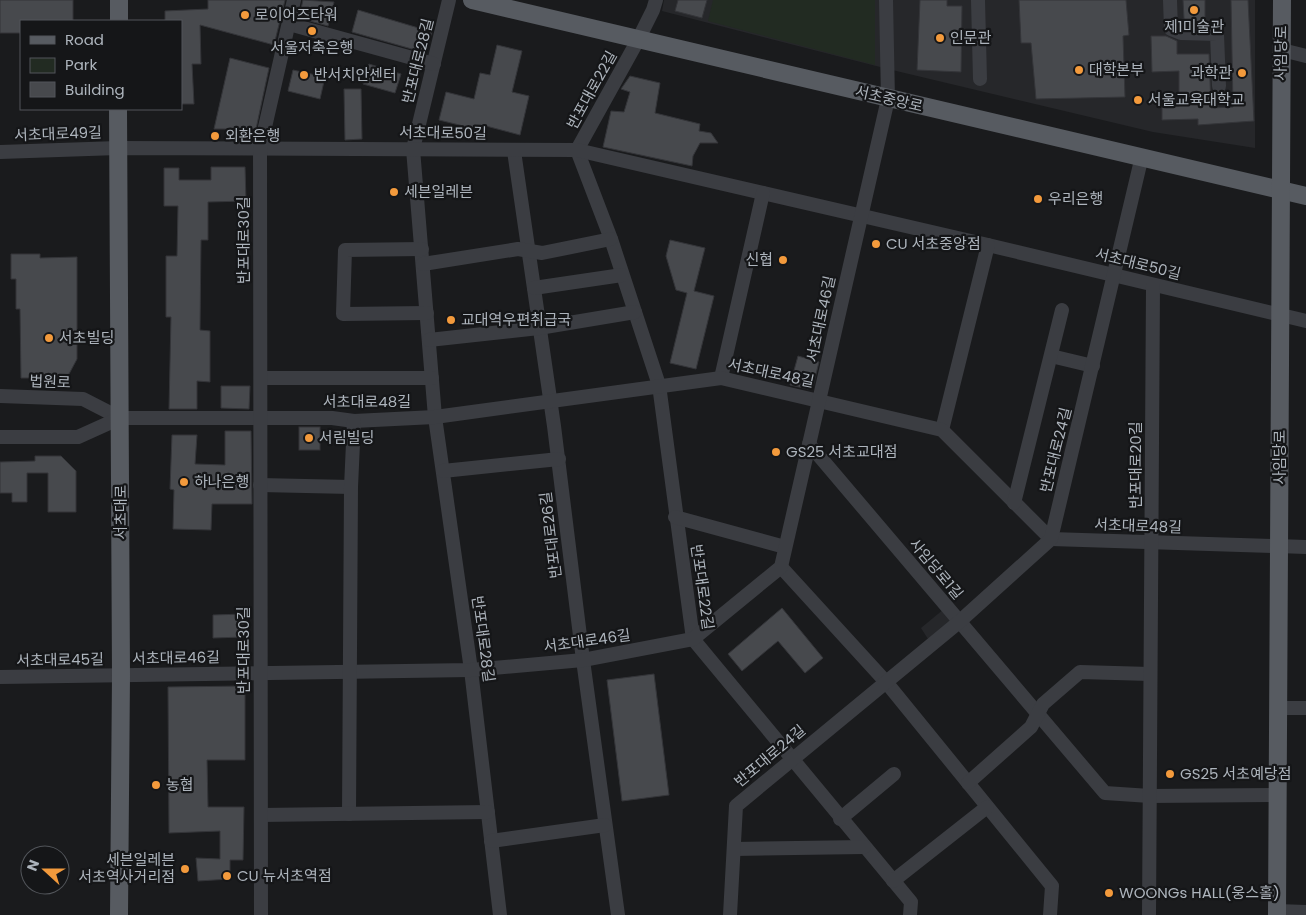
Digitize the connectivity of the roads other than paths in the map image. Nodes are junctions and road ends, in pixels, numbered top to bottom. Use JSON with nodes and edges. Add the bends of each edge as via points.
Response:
{"nodes":[{"id":1,"x":119,"y":0,"type":"edge"},
{"id":2,"x":294,"y":0,"type":"edge"},
{"id":3,"x":449,"y":0,"type":"edge"},
{"id":4,"x":472,"y":0,"type":"edge"},
{"id":5,"x":656,"y":0,"type":"edge"},
{"id":6,"x":886,"y":0,"type":"edge"},
{"id":7,"x":978,"y":0,"type":"edge"},
{"id":8,"x":1170,"y":0,"type":"edge"},
{"id":9,"x":1282,"y":0,"type":"edge"},
{"id":10,"x":118,"y":20,"type":"edge"},
{"id":11,"x":289,"y":24,"type":"junction"},
{"id":12,"x":638,"y":40,"type":"junction"},
{"id":13,"x":1282,"y":50,"type":"junction"},
{"id":14,"x":1306,"y":56,"type":"edge"},
{"id":15,"x":434,"y":64,"type":"junction"},
{"id":16,"x":980,"y":79,"type":"dead end"},
{"id":17,"x":1219,"y":86,"type":"dead end"},
{"id":18,"x":888,"y":99,"type":"junction"},
{"id":19,"x":118,"y":110,"type":"edge"},
{"id":20,"x":118,"y":148,"type":"junction"},
{"id":21,"x":260,"y":149,"type":"junction"},
{"id":22,"x":413,"y":149,"type":"junction"},
{"id":23,"x":577,"y":150,"type":"junction"},
{"id":24,"x":514,"y":151,"type":"junction"},
{"id":25,"x":0,"y":152,"type":"edge"},
{"id":26,"x":1142,"y":156,"type":"junction"},
{"id":27,"x":1280,"y":189,"type":"junction"},
{"id":28,"x":763,"y":193,"type":"junction"},
{"id":29,"x":1306,"y":196,"type":"edge"},
{"id":30,"x":860,"y":215,"type":"junction"},
{"id":31,"x":611,"y":239,"type":"junction"},
{"id":32,"x":988,"y":245,"type":"junction"},
{"id":33,"x":422,"y":249,"type":"junction"},
{"id":34,"x":529,"y":252,"type":"junction"},
{"id":35,"x":423,"y":264,"type":"junction"},
{"id":36,"x":1115,"y":274,"type":"junction"},
{"id":37,"x":622,"y":275,"type":"junction"},
{"id":38,"x":1153,"y":286,"type":"junction"},
{"id":39,"x":534,"y":288,"type":"junction"},
{"id":40,"x":1062,"y":310,"type":"dead end"},
{"id":41,"x":635,"y":312,"type":"junction"},
{"id":42,"x":427,"y":313,"type":"junction"},
{"id":43,"x":1280,"y":315,"type":"junction"},
{"id":44,"x":1306,"y":321,"type":"edge"},
{"id":45,"x":539,"y":328,"type":"junction"},
{"id":46,"x":429,"y":340,"type":"junction"},
{"id":47,"x":1051,"y":356,"type":"junction"},
{"id":48,"x":1093,"y":366,"type":"junction"},
{"id":49,"x":261,"y":378,"type":"junction"},
{"id":50,"x":432,"y":378,"type":"junction"},
{"id":51,"x":721,"y":378,"type":"junction"},
{"id":52,"x":659,"y":385,"type":"junction"},
{"id":53,"x":0,"y":396,"type":"edge"},
{"id":54,"x":550,"y":401,"type":"junction"},
{"id":55,"x":820,"y":401,"type":"junction"},
{"id":56,"x":436,"y":417,"type":"junction"},
{"id":57,"x":120,"y":418,"type":"junction"},
{"id":58,"x":261,"y":418,"type":"junction"},
{"id":59,"x":354,"y":422,"type":"junction"},
{"id":60,"x":942,"y":430,"type":"junction"},
{"id":61,"x":0,"y":437,"type":"edge"},
{"id":62,"x":810,"y":444,"type":"junction"},
{"id":63,"x":559,"y":459,"type":"junction"},
{"id":64,"x":443,"y":471,"type":"junction"},
{"id":65,"x":260,"y":485,"type":"junction"},
{"id":66,"x":351,"y":487,"type":"junction"},
{"id":67,"x":1014,"y":502,"type":"junction"},
{"id":68,"x":675,"y":517,"type":"junction"},
{"id":69,"x":1051,"y":539,"type":"junction"},
{"id":70,"x":1151,"y":543,"type":"junction"},
{"id":71,"x":786,"y":547,"type":"junction"},
{"id":72,"x":1279,"y":547,"type":"junction"},
{"id":73,"x":1306,"y":547,"type":"edge"},
{"id":74,"x":781,"y":566,"type":"junction"},
{"id":75,"x":959,"y":622,"type":"junction"},
{"id":76,"x":693,"y":640,"type":"junction"},
{"id":77,"x":583,"y":660,"type":"junction"},
{"id":78,"x":471,"y":670,"type":"junction"},
{"id":79,"x":351,"y":672,"type":"junction"},
{"id":80,"x":260,"y":673,"type":"junction"},
{"id":81,"x":1150,"y":674,"type":"junction"},
{"id":82,"x":121,"y":675,"type":"junction"},
{"id":83,"x":0,"y":678,"type":"edge"},
{"id":84,"x":886,"y":682,"type":"junction"},
{"id":85,"x":1277,"y":708,"type":"junction"},
{"id":86,"x":1306,"y":708,"type":"edge"},
{"id":87,"x":1038,"y":714,"type":"junction"},
{"id":88,"x":790,"y":759,"type":"junction"},
{"id":89,"x":894,"y":774,"type":"dead end"},
{"id":90,"x":968,"y":783,"type":"junction"},
{"id":91,"x":1150,"y":796,"type":"junction"},
{"id":92,"x":1277,"y":796,"type":"junction"},
{"id":93,"x":987,"y":806,"type":"junction"},
{"id":94,"x":488,"y":812,"type":"junction"},
{"id":95,"x":349,"y":814,"type":"junction"},
{"id":96,"x":261,"y":815,"type":"junction"},
{"id":97,"x":840,"y":819,"type":"junction"},
{"id":98,"x":605,"y":825,"type":"junction"},
{"id":99,"x":492,"y":840,"type":"junction"},
{"id":100,"x":864,"y":847,"type":"junction"},
{"id":101,"x":734,"y":849,"type":"junction"},
{"id":102,"x":893,"y":881,"type":"junction"},
{"id":103,"x":1306,"y":912,"type":"edge"},
{"id":104,"x":1277,"y":913,"type":"edge"},
{"id":105,"x":119,"y":915,"type":"edge"},
{"id":106,"x":261,"y":915,"type":"edge"},
{"id":107,"x":500,"y":915,"type":"edge"},
{"id":108,"x":618,"y":915,"type":"edge"},
{"id":109,"x":730,"y":915,"type":"edge"},
{"id":110,"x":910,"y":915,"type":"edge"},
{"id":111,"x":1050,"y":915,"type":"edge"},
{"id":112,"x":1149,"y":915,"type":"edge"}],
"edges":[{"from":1,"to":10,"type":"main road"},
{"from":2,"to":11,"type":"street","name":"반포대로30길"},
{"from":3,"to":15,"type":"street","name":"반포대로28길"},
{"from":4,"to":12,"type":"main road","name":"서초중앙로"},
{"from":5,"to":12,"type":"street","name":"반포대로22길"},
{"from":6,"to":18,"type":"street","name":"서초대로46길"},
{"from":7,"to":16,"type":"street"},
{"from":8,"to":17,"type":"street","via":[[1171,29],[1181,33],[1217,34]]},
{"from":9,"to":13,"type":"main road","name":"사임당로"},
{"from":11,"to":15,"type":"street"},
{"from":11,"to":21,"type":"street","name":"반포대로30길"},
{"from":12,"to":18,"type":"main road","name":"서초중앙로"},
{"from":12,"to":23,"type":"street","name":"반포대로22길"},
{"from":13,"to":14,"type":"street"},
{"from":13,"to":27,"type":"main road","name":"사임당로"},
{"from":15,"to":22,"type":"street","name":"반포대로28길"},
{"from":18,"to":26,"type":"main road","name":"서초중앙로"},
{"from":18,"to":30,"type":"street","name":"서초대로46길"},
{"from":19,"to":20,"type":"main road","name":"서초대로"},
{"from":20,"to":21,"type":"street","name":"서초대로50길"},
{"from":20,"to":25,"type":"street","name":"서초대로49길"},
{"from":20,"to":57,"type":"main road","name":"서초대로"},
{"from":21,"to":22,"type":"street","name":"서초대로50길"},
{"from":21,"to":49,"type":"street","name":"반포대로30길"},
{"from":22,"to":24,"type":"street","name":"서초대로50길"},
{"from":22,"to":33,"type":"street","name":"반포대로28길"},
{"from":23,"to":24,"type":"street","name":"서초대로50길"},
{"from":23,"to":28,"type":"street","name":"서초대로50길"},
{"from":23,"to":31,"type":"street","name":"반포대로22길"},
{"from":24,"to":34,"type":"street","name":"반포대로26길"},
{"from":26,"to":27,"type":"main road","name":"서초중앙로"},
{"from":26,"to":36,"type":"street","name":"반포대로24길"},
{"from":27,"to":29,"type":"main road","name":"서초중앙로"},
{"from":27,"to":43,"type":"main road","name":"사임당로"},
{"from":28,"to":30,"type":"street","name":"서초대로50길"},
{"from":28,"to":51,"type":"street"},
{"from":30,"to":32,"type":"street","name":"서초대로50길"},
{"from":30,"to":55,"type":"street","name":"서초대로46길"},
{"from":31,"to":34,"type":"street","via":[[542,253]]},
{"from":31,"to":37,"type":"street","name":"반포대로22길"},
{"from":32,"to":36,"type":"street","name":"서초대로50길"},
{"from":32,"to":60,"type":"street"},
{"from":33,"to":35,"type":"street","name":"반포대로28길"},
{"from":33,"to":42,"type":"street","via":[[345,250],[343,314]]},
{"from":34,"to":35,"type":"street","via":[[518,249]]},
{"from":34,"to":39,"type":"street","name":"반포대로26길"},
{"from":35,"to":42,"type":"street","name":"반포대로28길"},
{"from":36,"to":38,"type":"street","name":"서초대로50길"},
{"from":36,"to":48,"type":"street","name":"반포대로24길"},
{"from":37,"to":39,"type":"street"},
{"from":37,"to":41,"type":"street","name":"반포대로22길"},
{"from":38,"to":43,"type":"street","name":"서초대로50길"},
{"from":38,"to":70,"type":"street","name":"반포대로20길"},
{"from":39,"to":45,"type":"street","name":"반포대로26길"},
{"from":40,"to":47,"type":"street"},
{"from":41,"to":45,"type":"street"},
{"from":41,"to":52,"type":"street","name":"반포대로22길"},
{"from":42,"to":46,"type":"street","name":"반포대로28길"},
{"from":43,"to":44,"type":"street","name":"서초대로50길"},
{"from":43,"to":72,"type":"main road","name":"사임당로"},
{"from":45,"to":46,"type":"street"},
{"from":45,"to":54,"type":"street","name":"반포대로26길"},
{"from":46,"to":50,"type":"street","name":"반포대로28길"},
{"from":47,"to":48,"type":"street"},
{"from":47,"to":67,"type":"street"},
{"from":48,"to":69,"type":"street","name":"반포대로24길"},
{"from":49,"to":50,"type":"street"},
{"from":49,"to":58,"type":"street","name":"반포대로30길"},
{"from":50,"to":56,"type":"street","name":"반포대로28길"},
{"from":51,"to":52,"type":"street","name":"서초대로48길"},
{"from":51,"to":55,"type":"street","name":"서초대로48길"},
{"from":52,"to":54,"type":"street","name":"서초대로48길"},
{"from":52,"to":68,"type":"street","name":"반포대로22길"},
{"from":53,"to":57,"type":"street","name":"법원로","via":[[83,399]]},
{"from":54,"to":56,"type":"street","name":"서초대로48길"},
{"from":54,"to":63,"type":"street","name":"반포대로26길"},
{"from":55,"to":60,"type":"street","name":"서초대로48길"},
{"from":55,"to":62,"type":"street","name":"서초대로46길"},
{"from":56,"to":59,"type":"street","name":"서초대로48길"},
{"from":56,"to":64,"type":"street","name":"반포대로28길"},
{"from":57,"to":58,"type":"street","name":"서초대로48길"},
{"from":57,"to":61,"type":"street","via":[[78,437]]},
{"from":57,"to":82,"type":"main road","name":"서초대로"},
{"from":58,"to":59,"type":"street","name":"서초대로48길","via":[[332,418]]},
{"from":58,"to":65,"type":"street","name":"반포대로30길"},
{"from":59,"to":66,"type":"street"},
{"from":60,"to":67,"type":"street"},
{"from":62,"to":71,"type":"street","name":"서초대로46길"},
{"from":62,"to":75,"type":"street","name":"사임당로1길"},
{"from":63,"to":64,"type":"street"},
{"from":63,"to":77,"type":"street","name":"반포대로26길"},
{"from":64,"to":78,"type":"street","name":"반포대로28길"},
{"from":65,"to":66,"type":"street"},
{"from":65,"to":80,"type":"street","name":"반포대로30길"},
{"from":66,"to":79,"type":"street"},
{"from":67,"to":69,"type":"street"},
{"from":68,"to":71,"type":"street"},
{"from":68,"to":76,"type":"street","name":"반포대로22길"},
{"from":69,"to":70,"type":"street","name":"서초대로48길"},
{"from":69,"to":75,"type":"street","name":"반포대로24길"},
{"from":70,"to":72,"type":"street","name":"서초대로48길"},
{"from":70,"to":81,"type":"street","name":"반포대로20길"},
{"from":71,"to":74,"type":"street","name":"서초대로46길"},
{"from":72,"to":73,"type":"street","name":"서초대로48길"},
{"from":72,"to":85,"type":"main road","name":"사임당로"},
{"from":74,"to":76,"type":"street","name":"서초대로46길"},
{"from":74,"to":84,"type":"street"},
{"from":75,"to":84,"type":"street","name":"반포대로24길"},
{"from":75,"to":87,"type":"street","name":"사임당로1길"},
{"from":76,"to":77,"type":"street","name":"서초대로46길"},
{"from":76,"to":88,"type":"street","name":"반포대로22길"},
{"from":77,"to":78,"type":"street","name":"서초대로46길"},
{"from":77,"to":98,"type":"street","name":"반포대로26길"},
{"from":78,"to":79,"type":"street","name":"서초대로46길"},
{"from":78,"to":94,"type":"street","name":"반포대로28길"},
{"from":79,"to":80,"type":"street","name":"서초대로46길"},
{"from":79,"to":95,"type":"street"},
{"from":80,"to":82,"type":"street","name":"서초대로46길"},
{"from":80,"to":96,"type":"street","name":"반포대로30길"},
{"from":81,"to":87,"type":"street","via":[[1080,672],[1043,704]]},
{"from":81,"to":91,"type":"street","name":"반포대로20길"},
{"from":82,"to":83,"type":"street","name":"서초대로45길"},
{"from":82,"to":105,"type":"main road","name":"서초대로"},
{"from":84,"to":88,"type":"street","name":"반포대로24길"},
{"from":84,"to":90,"type":"street"},
{"from":85,"to":86,"type":"street"},
{"from":85,"to":92,"type":"main road","name":"사임당로"},
{"from":87,"to":90,"type":"street","via":[[1031,727]]},
{"from":87,"to":91,"type":"street","name":"사임당로1길","via":[[1105,794]]},
{"from":88,"to":97,"type":"street","name":"반포대로22길"},
{"from":88,"to":101,"type":"street","name":"반포대로24길","via":[[736,806]]},
{"from":89,"to":97,"type":"street"},
{"from":90,"to":93,"type":"street"},
{"from":91,"to":92,"type":"street","name":"사임당로1길"},
{"from":91,"to":112,"type":"street","name":"반포대로20길"},
{"from":92,"to":104,"type":"main road","name":"사임당로"},
{"from":93,"to":102,"type":"street"},
{"from":93,"to":111,"type":"street","via":[[1052,886]]},
{"from":94,"to":95,"type":"street"},
{"from":94,"to":99,"type":"street","name":"반포대로28길"},
{"from":95,"to":96,"type":"street"},
{"from":96,"to":106,"type":"street","name":"반포대로30길"},
{"from":97,"to":100,"type":"street","name":"반포대로22길"},
{"from":98,"to":99,"type":"street"},
{"from":98,"to":108,"type":"street","name":"반포대로26길"},
{"from":99,"to":107,"type":"street","name":"반포대로28길"},
{"from":100,"to":101,"type":"street"},
{"from":100,"to":102,"type":"street","name":"반포대로22길"},
{"from":101,"to":109,"type":"street","name":"반포대로24길"},
{"from":102,"to":110,"type":"street","name":"반포대로22길","via":[[911,902]]},
{"from":103,"to":104,"type":"street"}]}
